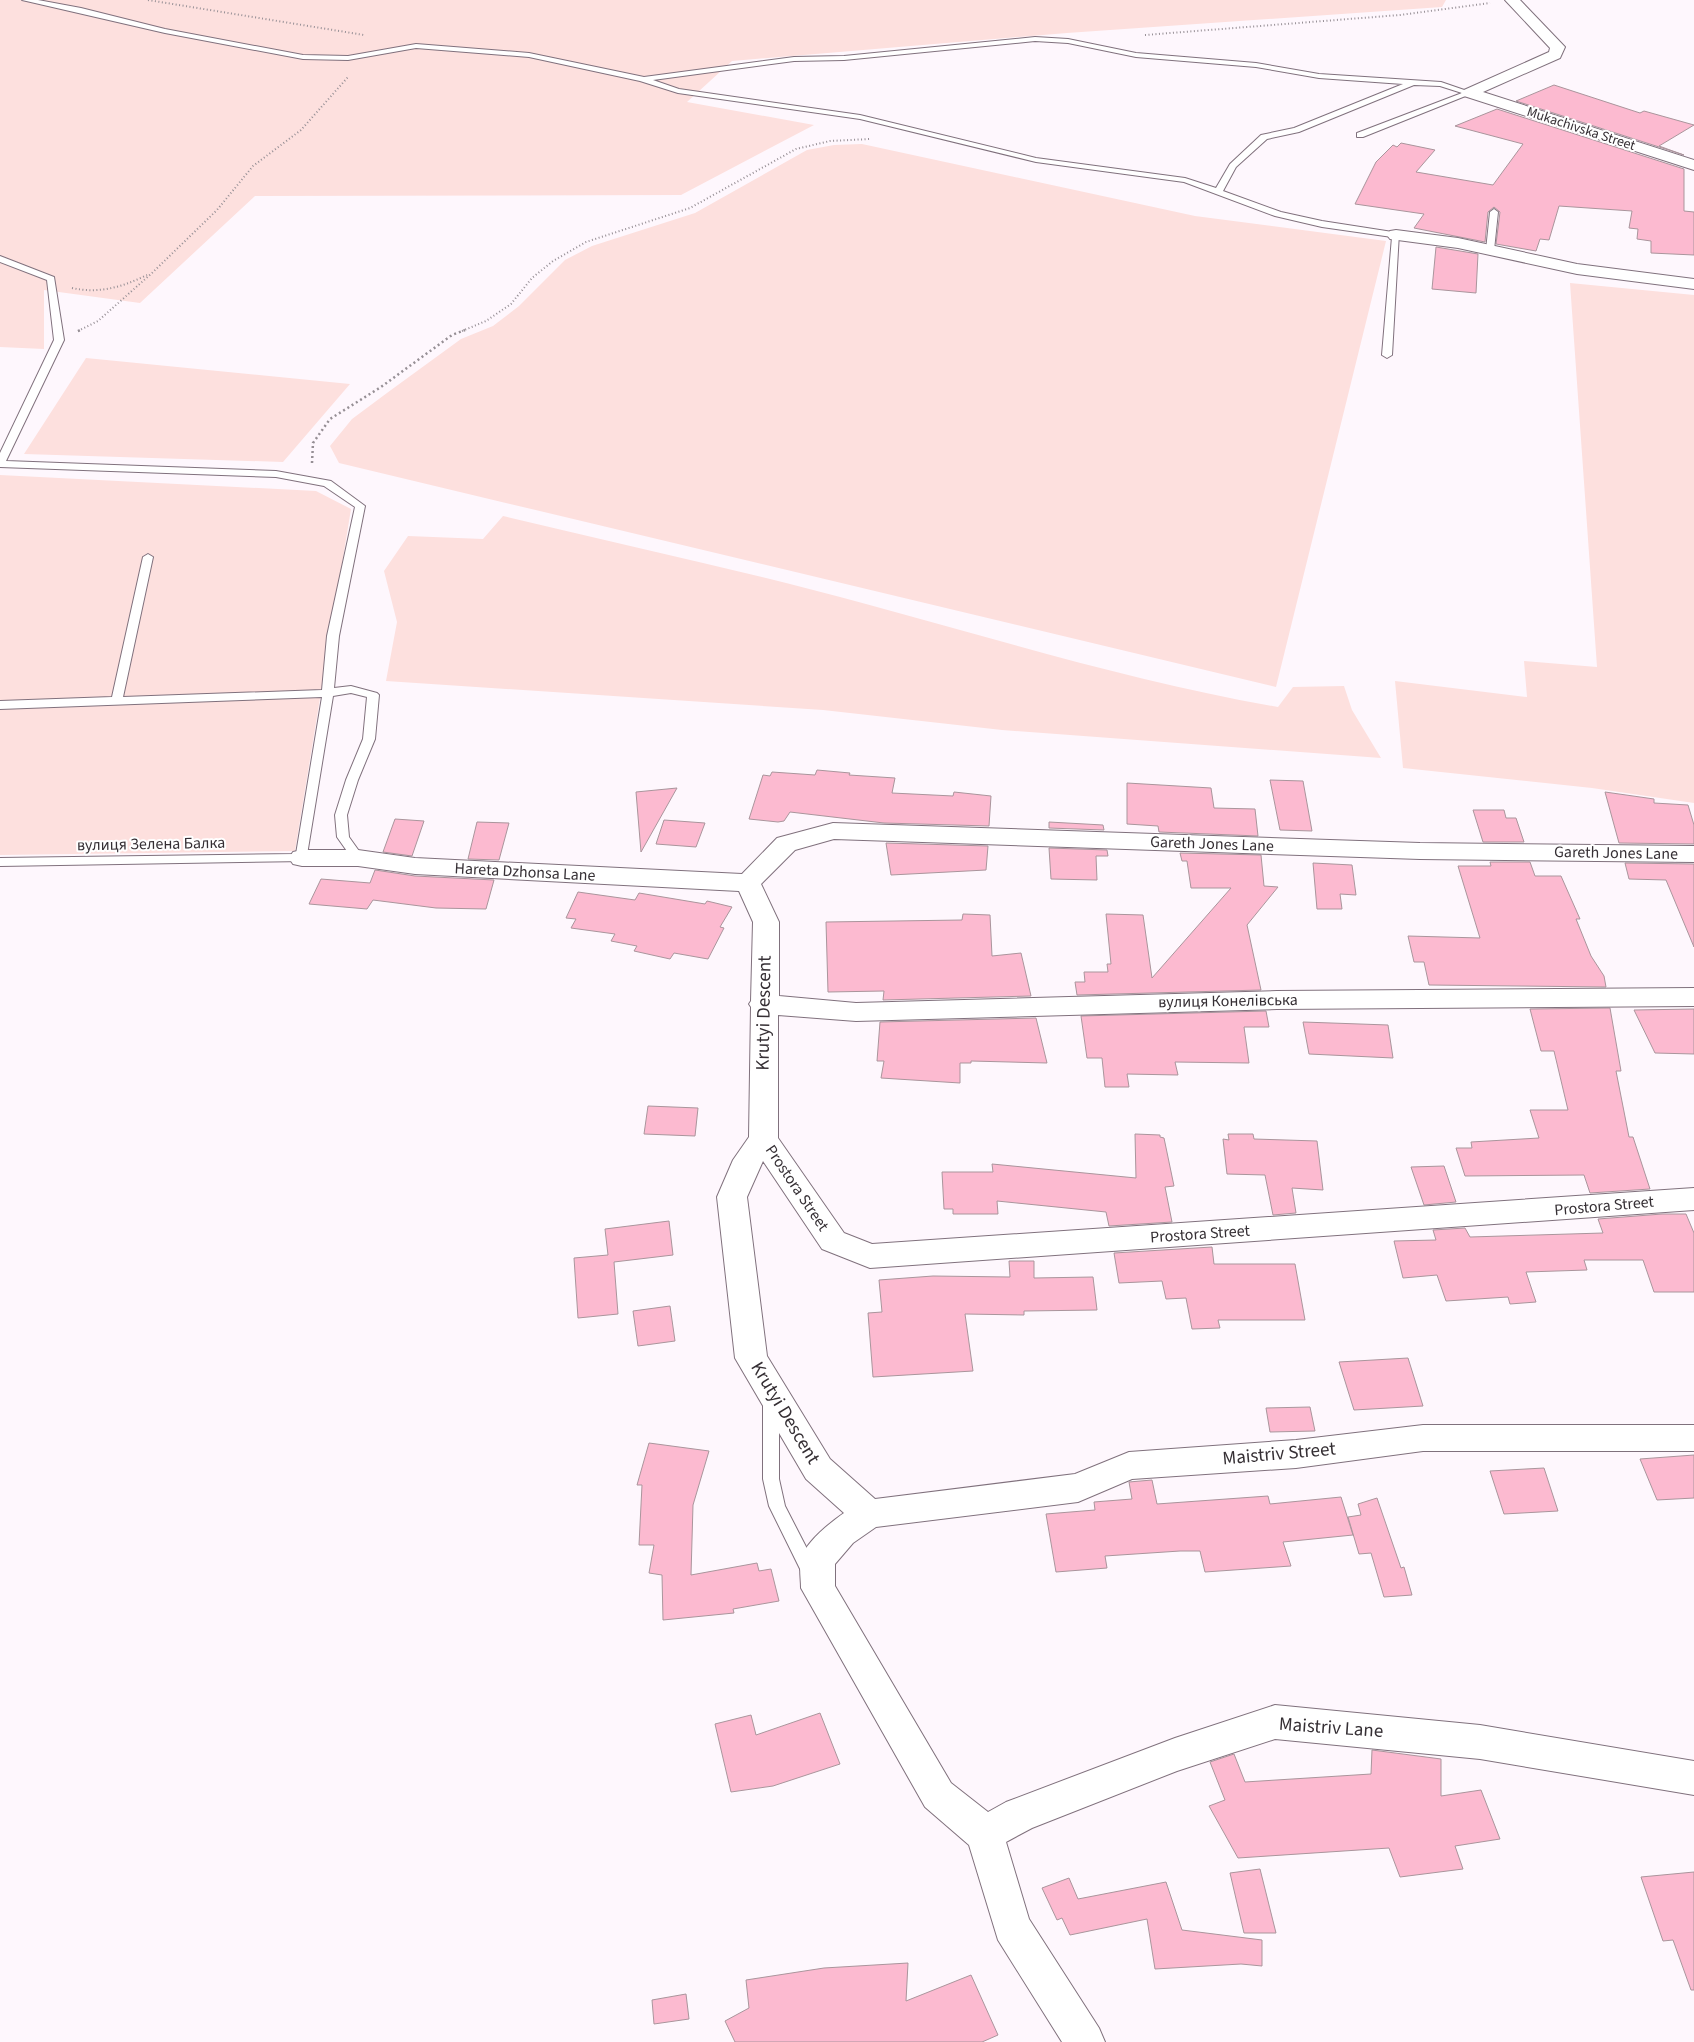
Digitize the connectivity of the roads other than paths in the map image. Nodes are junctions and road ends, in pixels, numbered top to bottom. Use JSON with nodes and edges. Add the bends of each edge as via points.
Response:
{"nodes":[{"id":1,"x":26,"y":0,"type":"edge"},
{"id":2,"x":1514,"y":1,"type":"edge"},
{"id":3,"x":642,"y":79,"type":"junction"},
{"id":4,"x":1414,"y":82,"type":"junction"},
{"id":5,"x":1469,"y":93,"type":"junction"},
{"id":6,"x":1360,"y":136,"type":"dead end"},
{"id":7,"x":1694,"y":165,"type":"edge"},
{"id":8,"x":1218,"y":192,"type":"junction"},
{"id":9,"x":1494,"y":212,"type":"dead end"},
{"id":10,"x":1396,"y":235,"type":"junction"},
{"id":11,"x":1490,"y":250,"type":"junction"},
{"id":12,"x":0,"y":259,"type":"edge"},
{"id":13,"x":1694,"y":284,"type":"edge"},
{"id":14,"x":1387,"y":354,"type":"dead end"},
{"id":15,"x":0,"y":464,"type":"edge"},
{"id":16,"x":148,"y":556,"type":"dead end"},
{"id":17,"x":328,"y":693,"type":"junction"},
{"id":18,"x":117,"y":700,"type":"junction"},
{"id":19,"x":0,"y":705,"type":"edge"},
{"id":20,"x":1694,"y":854,"type":"edge"},
{"id":21,"x":302,"y":858,"type":"junction"},
{"id":22,"x":358,"y":858,"type":"junction"},
{"id":23,"x":0,"y":862,"type":"edge"},
{"id":24,"x":748,"y":884,"type":"junction"},
{"id":25,"x":1694,"y":997,"type":"edge"},
{"id":26,"x":764,"y":1004,"type":"junction"},
{"id":27,"x":763,"y":1139,"type":"junction"},
{"id":28,"x":1694,"y":1199,"type":"edge"},
{"id":29,"x":771,"y":1391,"type":"junction"},
{"id":30,"x":1694,"y":1438,"type":"edge"},
{"id":31,"x":869,"y":1514,"type":"junction"},
{"id":32,"x":818,"y":1588,"type":"junction"},
{"id":33,"x":1694,"y":1778,"type":"edge"},
{"id":34,"x":985,"y":1834,"type":"junction"},
{"id":35,"x":1084,"y":2042,"type":"edge"}],
"edges":[{"from":1,"to":3,"type":"lane","via":[[303,57],[348,58],[416,46],[529,55]]},
{"from":2,"to":5,"type":"street","via":[[1558,47],[1555,55]]},
{"from":3,"to":4,"type":"lane","via":[[794,58],[844,58],[1035,39],[1068,41],[1136,55],[1256,65],[1319,76]]},
{"from":3,"to":8,"type":"lane","via":[[678,91],[839,113],[1036,160],[1185,180]]},
{"from":4,"to":5,"type":"lane","via":[[1441,84]]},
{"from":4,"to":8,"type":"lane","via":[[1296,130],[1264,137],[1233,166]]},
{"from":5,"to":6,"type":"lane"},
{"from":5,"to":7,"type":"street","name":"Mukachivska Street"},
{"from":8,"to":10,"type":"lane","via":[[1278,214]]},
{"from":9,"to":11,"type":"lane"},
{"from":10,"to":11,"type":"street"},
{"from":10,"to":14,"type":"lane"},
{"from":11,"to":13,"type":"street","via":[[1577,269]]},
{"from":12,"to":15,"type":"lane","via":[[51,279],[59,340]]},
{"from":15,"to":17,"type":"lane","via":[[276,474],[327,483],[360,506],[333,636]]},
{"from":16,"to":18,"type":"lane"},
{"from":17,"to":18,"type":"lane"},
{"from":17,"to":21,"type":"lane"},
{"from":17,"to":22,"type":"lane","via":[[351,689],[373,695],[369,738],[341,814],[343,837]]},
{"from":18,"to":19,"type":"lane"},
{"from":20,"to":24,"type":"street","name":"Gareth Jones Lane","via":[[1420,851],[833,831],[786,844]]},
{"from":21,"to":22,"type":"street","name":"Hareta Dzhonsa Lane"},
{"from":21,"to":23,"type":"lane","name":"вулиця Зелена Балка"},
{"from":22,"to":24,"type":"street","name":"Hareta Dzhonsa Lane","via":[[415,866]]},
{"from":24,"to":26,"type":"street","name":"Krutyi Descent","via":[[766,922]]},
{"from":25,"to":26,"type":"street","name":"вулиця Конелівська","via":[[1267,1000],[856,1012]]},
{"from":26,"to":27,"type":"street","name":"Krutyi Descent"},
{"from":27,"to":28,"type":"street","name":"Prostora Street","via":[[833,1241],[870,1256]]},
{"from":27,"to":29,"type":"street","name":"Krutyi Descent","via":[[748,1160],[732,1197],[751,1358]]},
{"from":29,"to":31,"type":"street","name":"Krutyi Descent","via":[[818,1469]]},
{"from":29,"to":32,"type":"lane","via":[[770,1479],[777,1506]]},
{"from":30,"to":31,"type":"street","name":"Maistriv Street","via":[[1423,1438],[1296,1454],[1129,1466],[1078,1488]]},
{"from":31,"to":32,"type":"street","via":[[841,1533],[818,1559]]},
{"from":32,"to":34,"type":"street","via":[[938,1795]]},
{"from":33,"to":34,"type":"street","name":"Maistriv Lane","via":[[1480,1742],[1274,1722],[1166,1758],[1019,1815]]},
{"from":34,"to":35,"type":"street","via":[[1012,1927]]}]}
